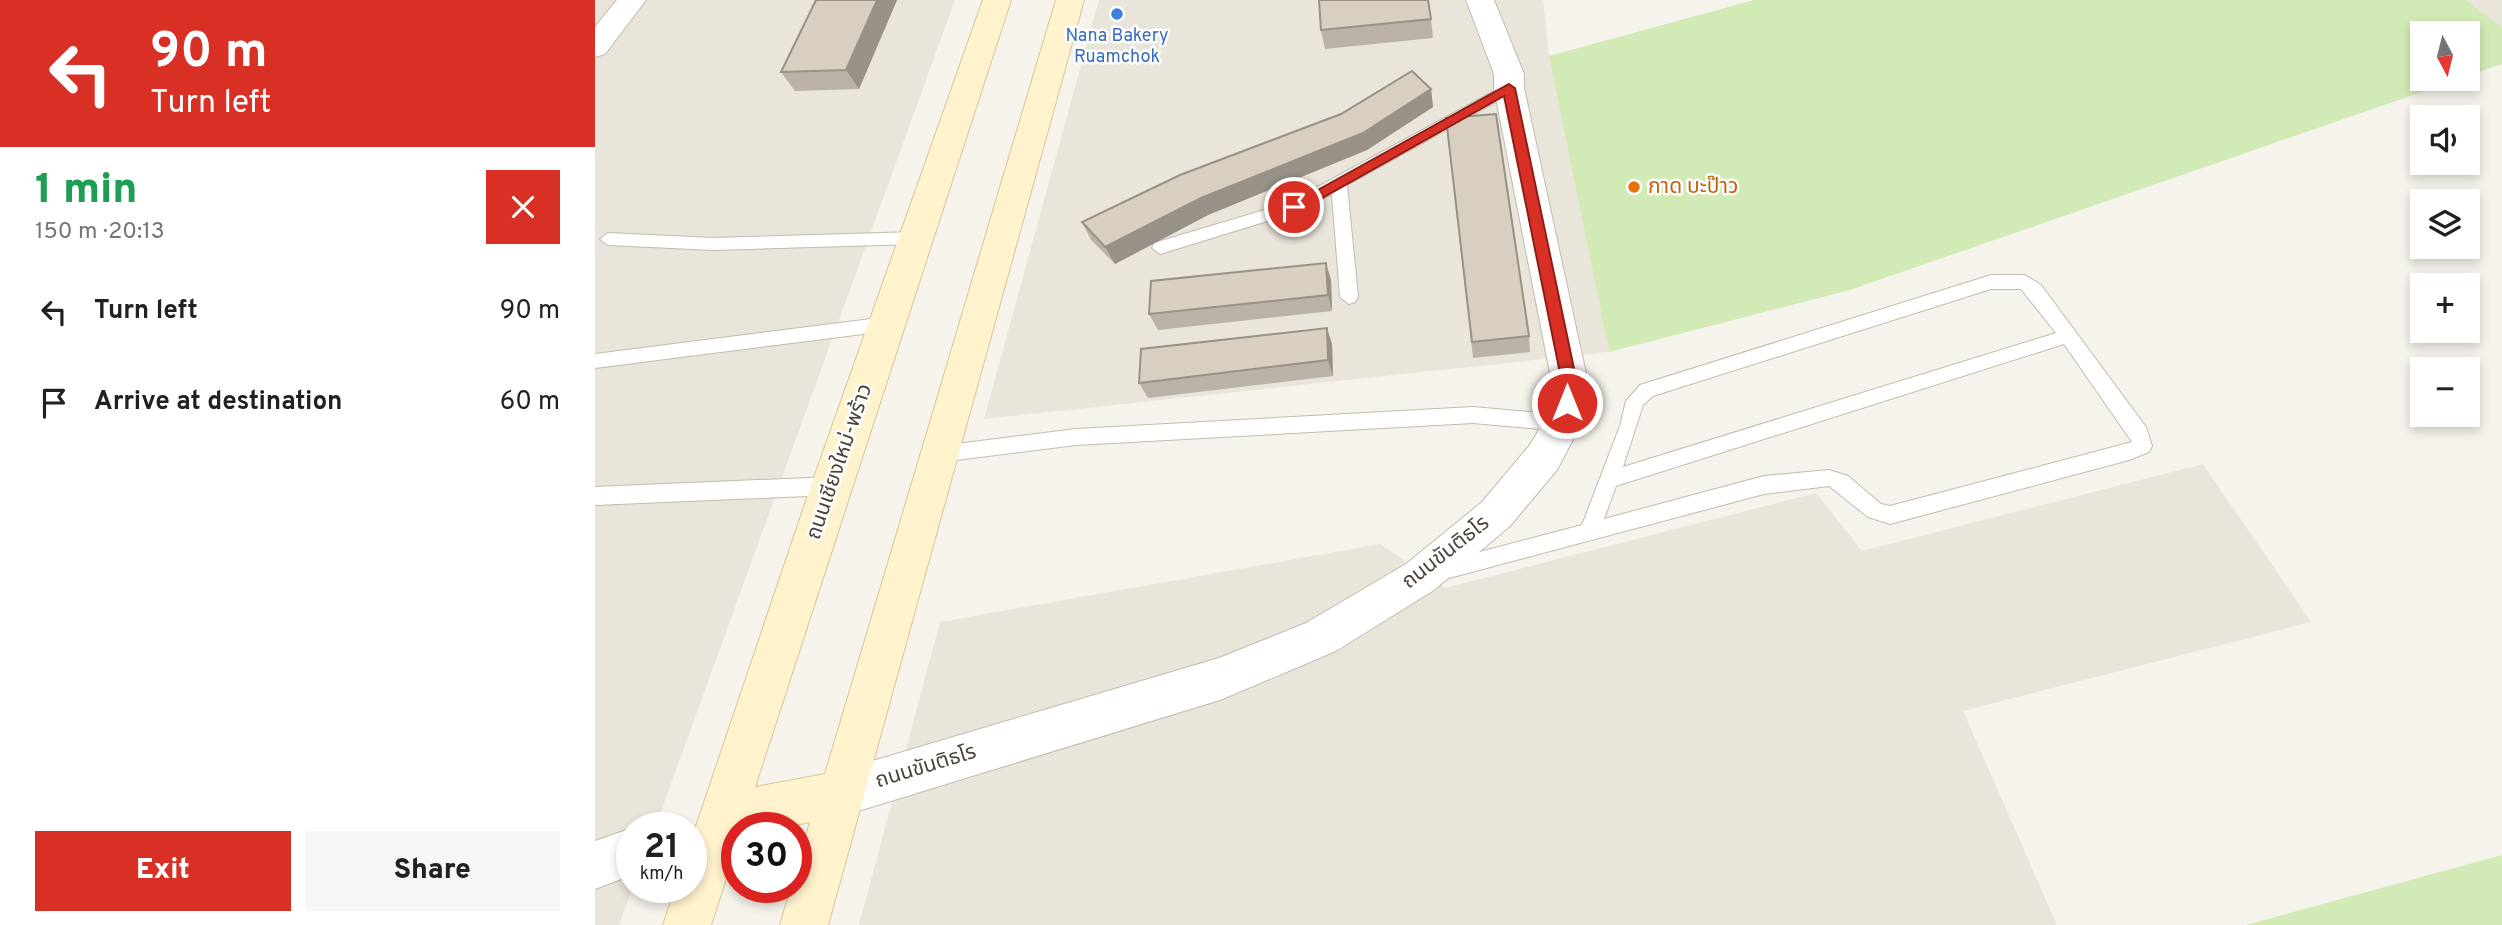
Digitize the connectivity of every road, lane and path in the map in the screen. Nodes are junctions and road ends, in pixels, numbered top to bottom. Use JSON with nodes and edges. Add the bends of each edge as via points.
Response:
{"nodes":[{"id":1,"x":632,"y":0,"type":"edge"},
{"id":2,"x":997,"y":0,"type":"edge"},
{"id":3,"x":1070,"y":0,"type":"edge"},
{"id":4,"x":1480,"y":0,"type":"edge"},
{"id":5,"x":595,"y":47,"type":"edge"},
{"id":6,"x":1509,"y":88,"type":"junction"},
{"id":7,"x":1339,"y":183,"type":"junction"},
{"id":8,"x":916,"y":238,"type":"junction"},
{"id":9,"x":608,"y":239,"type":"dead end"},
{"id":10,"x":1160,"y":248,"type":"dead end"},
{"id":11,"x":1349,"y":298,"type":"dead end"},
{"id":12,"x":887,"y":324,"type":"junction"},
{"id":13,"x":2068,"y":336,"type":"junction"},
{"id":14,"x":595,"y":361,"type":"edge"},
{"id":15,"x":1563,"y":423,"type":"junction"},
{"id":16,"x":940,"y":454,"type":"junction"},
{"id":17,"x":1608,"y":480,"type":"junction"},
{"id":18,"x":831,"y":486,"type":"junction"},
{"id":19,"x":595,"y":496,"type":"edge"},
{"id":20,"x":1590,"y":529,"type":"junction"},
{"id":21,"x":1420,"y":577,"type":"junction"},
{"id":22,"x":842,"y":793,"type":"junction"},
{"id":23,"x":708,"y":822,"type":"edge"},
{"id":24,"x":616,"y":857,"type":"edge"},
{"id":25,"x":595,"y":865,"type":"edge"},
{"id":26,"x":687,"y":925,"type":"edge"},
{"id":27,"x":804,"y":925,"type":"edge"}],
"edges":[{"from":1,"to":5,"type":"street"},
{"from":2,"to":8,"type":"main road","name":"ถนนเชียงใหม่-พร้าว"},
{"from":3,"to":16,"type":"main road"},
{"from":4,"to":6,"type":"street","name":"ถนนขันติธโร","via":[[1510,75]]},
{"from":6,"to":7,"type":"lane"},
{"from":6,"to":15,"type":"street","name":"ถนนขันติธโร","via":[[1570,383]]},
{"from":7,"to":10,"type":"lane","via":[[1294,207]]},
{"from":7,"to":11,"type":"lane"},
{"from":8,"to":9,"type":"lane","via":[[713,244]]},
{"from":8,"to":12,"type":"main road","name":"ถนนเชียงใหม่-พร้าว"},
{"from":12,"to":14,"type":"lane"},
{"from":12,"to":18,"type":"main road","name":"ถนนเชียงใหม่-พร้าว"},
{"from":13,"to":17,"type":"lane"},
{"from":13,"to":17,"type":"lane","via":[[2025,282],[1991,282],[1951,294],[1647,390],[1635,401]]},
{"from":13,"to":20,"type":"lane","via":[[2139,433],[2141,446],[1890,515],[1875,511],[1841,482],[1829,478],[1764,485]]},
{"from":15,"to":16,"type":"lane","via":[[1473,415],[1076,437]]},
{"from":15,"to":21,"type":"street","name":"ถนนขันติธโร","via":[[1543,458],[1496,514]]},
{"from":16,"to":22,"type":"main road"},
{"from":17,"to":20,"type":"lane"},
{"from":18,"to":19,"type":"lane"},
{"from":18,"to":23,"type":"main road","name":"ถนนเชียงใหม่-พร้าว"},
{"from":20,"to":21,"type":"lane"},
{"from":21,"to":22,"type":"street","name":"ถนนขันติธโร","via":[[1321,637],[1220,679]]},
{"from":22,"to":23,"type":"main road"},
{"from":22,"to":27,"type":"main road"},
{"from":23,"to":26,"type":"main road","name":"ถนนเชียงใหม่-พร้าว"},
{"from":24,"to":25,"type":"street"}]}
